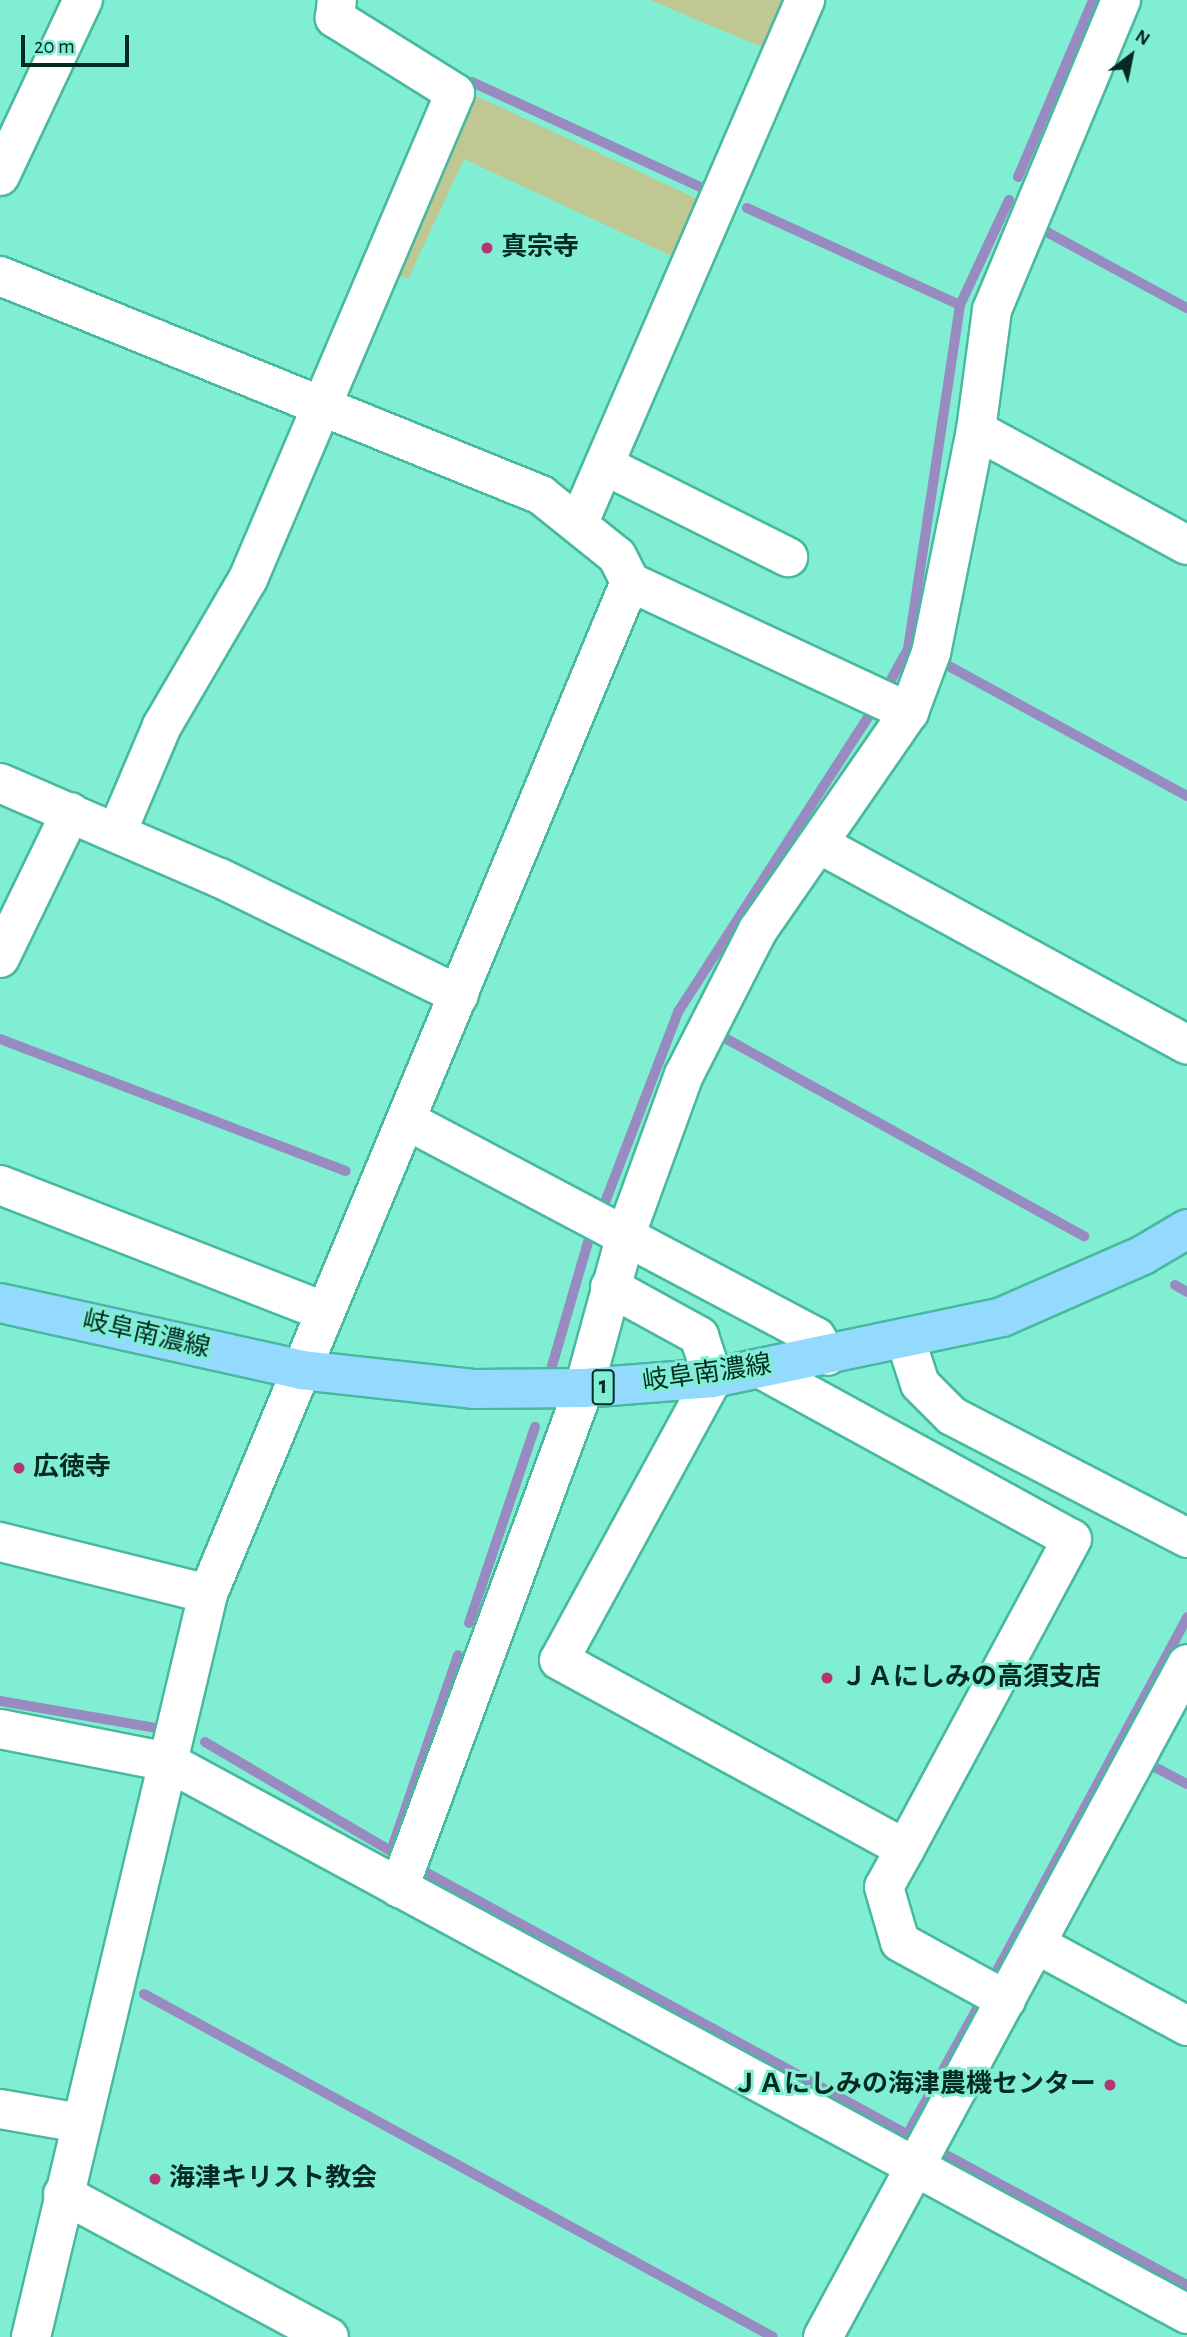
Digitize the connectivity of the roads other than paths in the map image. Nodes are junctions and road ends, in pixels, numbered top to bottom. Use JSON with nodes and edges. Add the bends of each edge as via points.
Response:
{"nodes":[{"id":1,"x":83,"y":0,"type":"edge"},
{"id":2,"x":337,"y":0,"type":"edge"},
{"id":3,"x":805,"y":0,"type":"edge"},
{"id":4,"x":1121,"y":0,"type":"edge"},
{"id":5,"x":0,"y":176,"type":"edge"},
{"id":6,"x":0,"y":276,"type":"edge"},
{"id":7,"x":323,"y":402,"type":"junction"},
{"id":8,"x":976,"y":430,"type":"junction"},
{"id":9,"x":604,"y":465,"type":"junction"},
{"id":10,"x":580,"y":520,"type":"junction"},
{"id":11,"x":1187,"y":545,"type":"edge"},
{"id":12,"x":788,"y":557,"type":"dead end"},
{"id":13,"x":629,"y":582,"type":"junction"},
{"id":14,"x":909,"y":712,"type":"junction"},
{"id":15,"x":0,"y":783,"type":"edge"},
{"id":16,"x":71,"y":812,"type":"junction"},
{"id":17,"x":117,"y":832,"type":"junction"},
{"id":18,"x":819,"y":844,"type":"junction"},
{"id":19,"x":0,"y":958,"type":"edge"},
{"id":20,"x":459,"y":995,"type":"junction"},
{"id":21,"x":1187,"y":1045,"type":"edge"},
{"id":22,"x":406,"y":1120,"type":"junction"},
{"id":23,"x":0,"y":1185,"type":"edge"},
{"id":24,"x":1187,"y":1229,"type":"edge"},
{"id":25,"x":626,"y":1234,"type":"junction"},
{"id":26,"x":610,"y":1287,"type":"junction"},
{"id":27,"x":0,"y":1303,"type":"edge"},
{"id":28,"x":326,"y":1312,"type":"junction"},
{"id":29,"x":905,"y":1338,"type":"junction"},
{"id":30,"x":828,"y":1356,"type":"junction"},
{"id":31,"x":761,"y":1369,"type":"junction"},
{"id":32,"x":301,"y":1370,"type":"junction"},
{"id":33,"x":713,"y":1378,"type":"junction"},
{"id":34,"x":584,"y":1388,"type":"junction"},
{"id":35,"x":1187,"y":1538,"type":"edge"},
{"id":36,"x":0,"y":1542,"type":"edge"},
{"id":37,"x":208,"y":1594,"type":"junction"},
{"id":38,"x":1187,"y":1664,"type":"edge"},
{"id":39,"x":0,"y":1729,"type":"edge"},
{"id":40,"x":168,"y":1762,"type":"junction"},
{"id":41,"x":905,"y":1849,"type":"junction"},
{"id":42,"x":399,"y":1888,"type":"junction"},
{"id":43,"x":1036,"y":1944,"type":"junction"},
{"id":44,"x":1006,"y":2000,"type":"junction"},
{"id":45,"x":1187,"y":2026,"type":"edge"},
{"id":46,"x":0,"y":2109,"type":"edge"},
{"id":47,"x":79,"y":2123,"type":"junction"},
{"id":48,"x":915,"y":2167,"type":"junction"},
{"id":49,"x":63,"y":2194,"type":"junction"},
{"id":50,"x":1187,"y":2315,"type":"edge"},
{"id":51,"x":31,"y":2337,"type":"edge"},
{"id":52,"x":329,"y":2337,"type":"edge"},
{"id":53,"x":823,"y":2337,"type":"edge"}],
"edges":[{"from":1,"to":5,"type":"street"},
{"from":2,"to":7,"type":"street","via":[[335,18],[455,93]]},
{"from":3,"to":9,"type":"street"},
{"from":4,"to":8,"type":"street","via":[[992,310]]},
{"from":6,"to":7,"type":"street"},
{"from":7,"to":10,"type":"street","via":[[541,495]]},
{"from":7,"to":17,"type":"street","via":[[248,579],[162,726]]},
{"from":8,"to":11,"type":"street"},
{"from":8,"to":14,"type":"street","via":[[931,653]]},
{"from":9,"to":10,"type":"street"},
{"from":9,"to":12,"type":"street"},
{"from":10,"to":13,"type":"street","via":[[617,556]]},
{"from":13,"to":14,"type":"street"},
{"from":13,"to":20,"type":"street"},
{"from":14,"to":18,"type":"street"},
{"from":15,"to":16,"type":"street"},
{"from":16,"to":17,"type":"street"},
{"from":16,"to":19,"type":"street"},
{"from":17,"to":20,"type":"street"},
{"from":18,"to":21,"type":"street"},
{"from":18,"to":25,"type":"street","via":[[720,996]]},
{"from":20,"to":22,"type":"street"},
{"from":22,"to":25,"type":"street"},
{"from":22,"to":28,"type":"street"},
{"from":23,"to":28,"type":"street"},
{"from":24,"to":29,"type":"main road","name":"岐阜南濃線","number":"1","via":[[1143,1255],[1002,1317]]},
{"from":25,"to":26,"type":"street"},
{"from":25,"to":30,"type":"street","via":[[816,1337]]},
{"from":26,"to":33,"type":"street","via":[[699,1336]]},
{"from":26,"to":34,"type":"street"},
{"from":27,"to":32,"type":"main road","name":"岐阜南濃線","number":"1"},
{"from":28,"to":32,"type":"street"},
{"from":29,"to":30,"type":"main road","name":"岐阜南濃線","number":"1"},
{"from":29,"to":35,"type":"street","via":[[920,1384],[952,1416]]},
{"from":30,"to":31,"type":"main road","name":"岐阜南濃線","number":"1"},
{"from":31,"to":33,"type":"main road","name":"岐阜南濃線","number":"1"},
{"from":31,"to":41,"type":"street","via":[[1072,1539]]},
{"from":32,"to":34,"type":"main road","name":"岐阜南濃線","number":"1","via":[[473,1389]]},
{"from":32,"to":37,"type":"street"},
{"from":33,"to":34,"type":"main road","name":"岐阜南濃線","number":"1"},
{"from":33,"to":41,"type":"street","via":[[559,1660]]},
{"from":34,"to":42,"type":"street"},
{"from":36,"to":37,"type":"street"},
{"from":37,"to":40,"type":"street"},
{"from":38,"to":43,"type":"street"},
{"from":39,"to":40,"type":"street"},
{"from":40,"to":42,"type":"street"},
{"from":40,"to":47,"type":"street"},
{"from":41,"to":44,"type":"street","via":[[884,1887],[900,1942]]},
{"from":42,"to":48,"type":"street"},
{"from":43,"to":44,"type":"street"},
{"from":43,"to":45,"type":"street"},
{"from":44,"to":48,"type":"street"},
{"from":46,"to":47,"type":"street"},
{"from":47,"to":49,"type":"street"},
{"from":48,"to":50,"type":"street"},
{"from":48,"to":53,"type":"street"},
{"from":49,"to":51,"type":"street"},
{"from":49,"to":52,"type":"street"}]}
